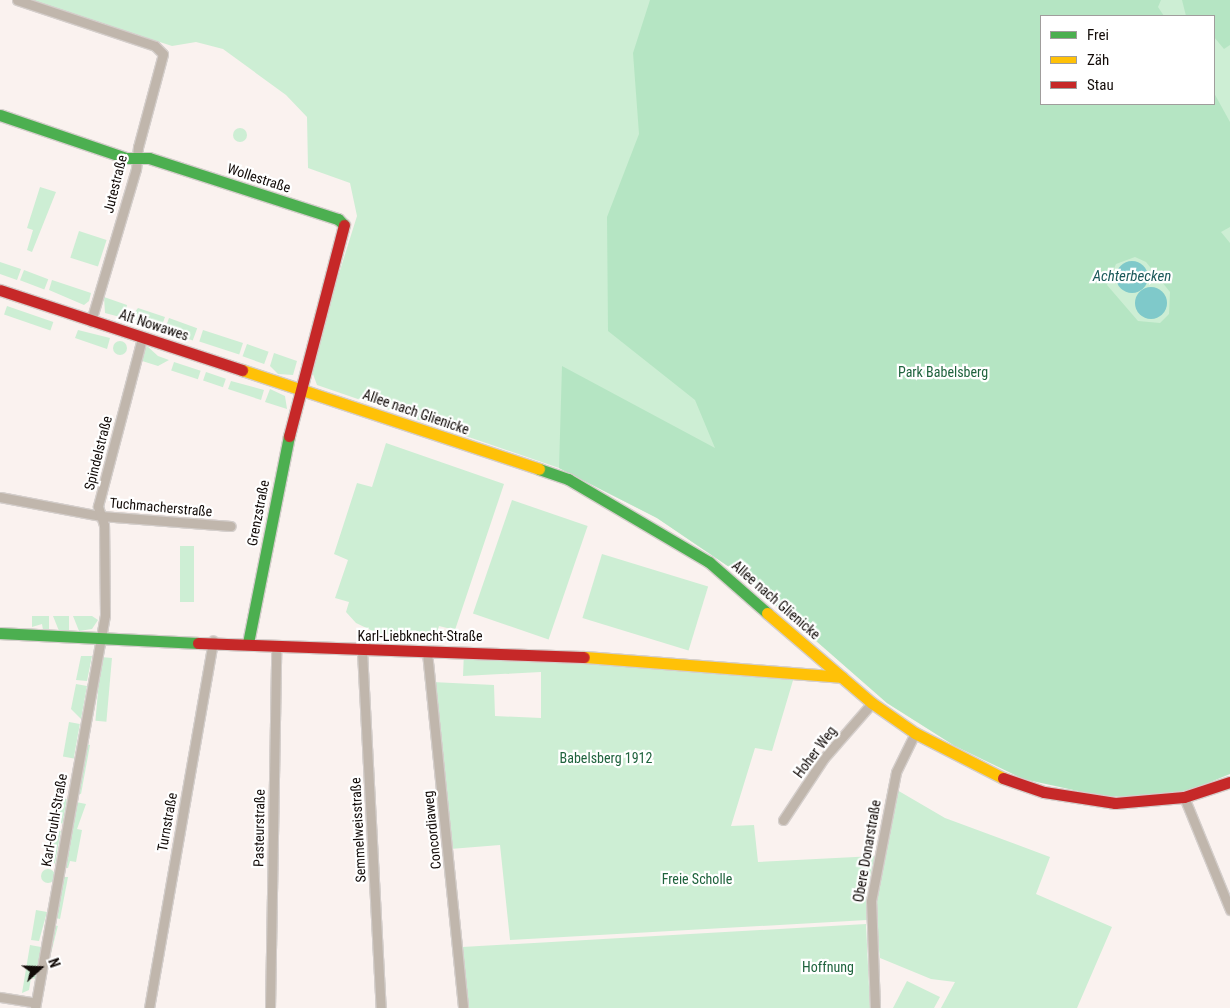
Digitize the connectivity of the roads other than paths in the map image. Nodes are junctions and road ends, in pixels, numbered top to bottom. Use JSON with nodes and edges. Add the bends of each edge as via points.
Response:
{"nodes":[{"id":1,"x":17,"y":0,"type":"edge"},
{"id":2,"x":0,"y":115,"type":"edge"},
{"id":3,"x":137,"y":158,"type":"junction"},
{"id":4,"x":0,"y":290,"type":"edge"},
{"id":5,"x":91,"y":321,"type":"junction"},
{"id":6,"x":142,"y":338,"type":"junction"},
{"id":7,"x":298,"y":388,"type":"junction"},
{"id":8,"x":0,"y":497,"type":"edge"},
{"id":9,"x":102,"y":516,"type":"junction"},
{"id":10,"x":231,"y":526,"type":"dead end"},
{"id":11,"x":0,"y":633,"type":"edge"},
{"id":12,"x":100,"y":636,"type":"junction"},
{"id":13,"x":213,"y":641,"type":"junction"},
{"id":14,"x":248,"y":643,"type":"junction"},
{"id":15,"x":276,"y":648,"type":"junction"},
{"id":16,"x":362,"y":651,"type":"junction"},
{"id":17,"x":427,"y":652,"type":"junction"},
{"id":18,"x":841,"y":677,"type":"junction"},
{"id":19,"x":872,"y":702,"type":"junction"},
{"id":20,"x":915,"y":733,"type":"junction"},
{"id":21,"x":1230,"y":782,"type":"edge"},
{"id":22,"x":1184,"y":797,"type":"junction"},
{"id":23,"x":783,"y":820,"type":"dead end"},
{"id":24,"x":1230,"y":910,"type":"edge"},
{"id":25,"x":0,"y":997,"type":"edge"},
{"id":26,"x":35,"y":1006,"type":"edge"},
{"id":27,"x":463,"y":1006,"type":"dead end"},
{"id":28,"x":148,"y":1008,"type":"edge"},
{"id":29,"x":270,"y":1008,"type":"edge"},
{"id":30,"x":381,"y":1008,"type":"edge"},
{"id":31,"x":876,"y":1008,"type":"edge"}],
"edges":[{"from":1,"to":3,"type":"street","name":"Jutestraße","via":[[156,46],[163,54]]},
{"from":2,"to":3,"type":"street","name":"Wollestraße"},
{"from":3,"to":5,"type":"street","name":"Jutestraße"},
{"from":3,"to":7,"type":"street","name":"Wollestraße","via":[[343,224],[346,232]]},
{"from":4,"to":5,"type":"street","name":"Alt Nowawes"},
{"from":5,"to":6,"type":"street","name":"Alt Nowawes"},
{"from":6,"to":7,"type":"street","name":"Alt Nowawes"},
{"from":6,"to":9,"type":"street","name":"Spindelstraße","via":[[98,506]]},
{"from":7,"to":14,"type":"street","name":"Grenzstraße"},
{"from":7,"to":18,"type":"street","name":"Allee nach Glienicke","via":[[576,483],[709,562]]},
{"from":8,"to":9,"type":"street","name":"Tuchmacherstraße"},
{"from":9,"to":10,"type":"street","name":"Tuchmacherstraße"},
{"from":9,"to":12,"type":"street","name":"Spindelstraße","via":[[105,615]]},
{"from":11,"to":12,"type":"street","name":"Karl-Liebknecht-Straße"},
{"from":12,"to":13,"type":"street","name":"Karl-Liebknecht-Straße"},
{"from":12,"to":26,"type":"street","name":"Karl-Gruhl-Straße"},
{"from":13,"to":14,"type":"street","name":"Karl-Liebknecht-Straße"},
{"from":13,"to":28,"type":"street","name":"Turnstraße"},
{"from":14,"to":15,"type":"street","name":"Karl-Liebknecht-Straße"},
{"from":15,"to":16,"type":"street","name":"Karl-Liebknecht-Straße"},
{"from":15,"to":29,"type":"street","name":"Pasteurstraße"},
{"from":16,"to":17,"type":"street","name":"Karl-Liebknecht-Straße"},
{"from":16,"to":30,"type":"street","name":"Semmelweisstraße"},
{"from":17,"to":18,"type":"street","name":"Karl-Liebknecht-Straße","via":[[498,651]]},
{"from":17,"to":27,"type":"street","name":"Concordiaweg"},
{"from":18,"to":19,"type":"street","name":"Allee nach Glienicke"},
{"from":19,"to":20,"type":"street","name":"Allee nach Glienicke"},
{"from":19,"to":23,"type":"street","name":"Hoher Weg","via":[[824,758]]},
{"from":20,"to":22,"type":"street","name":"Allee nach Glienicke","via":[[993,775],[1041,791],[1115,803]]},
{"from":20,"to":31,"type":"street","name":"Obere Donarstraße","via":[[896,772],[871,901]]},
{"from":21,"to":22,"type":"street","name":"Allee nach Glienicke"},
{"from":22,"to":24,"type":"street"},
{"from":25,"to":26,"type":"street"}]}
